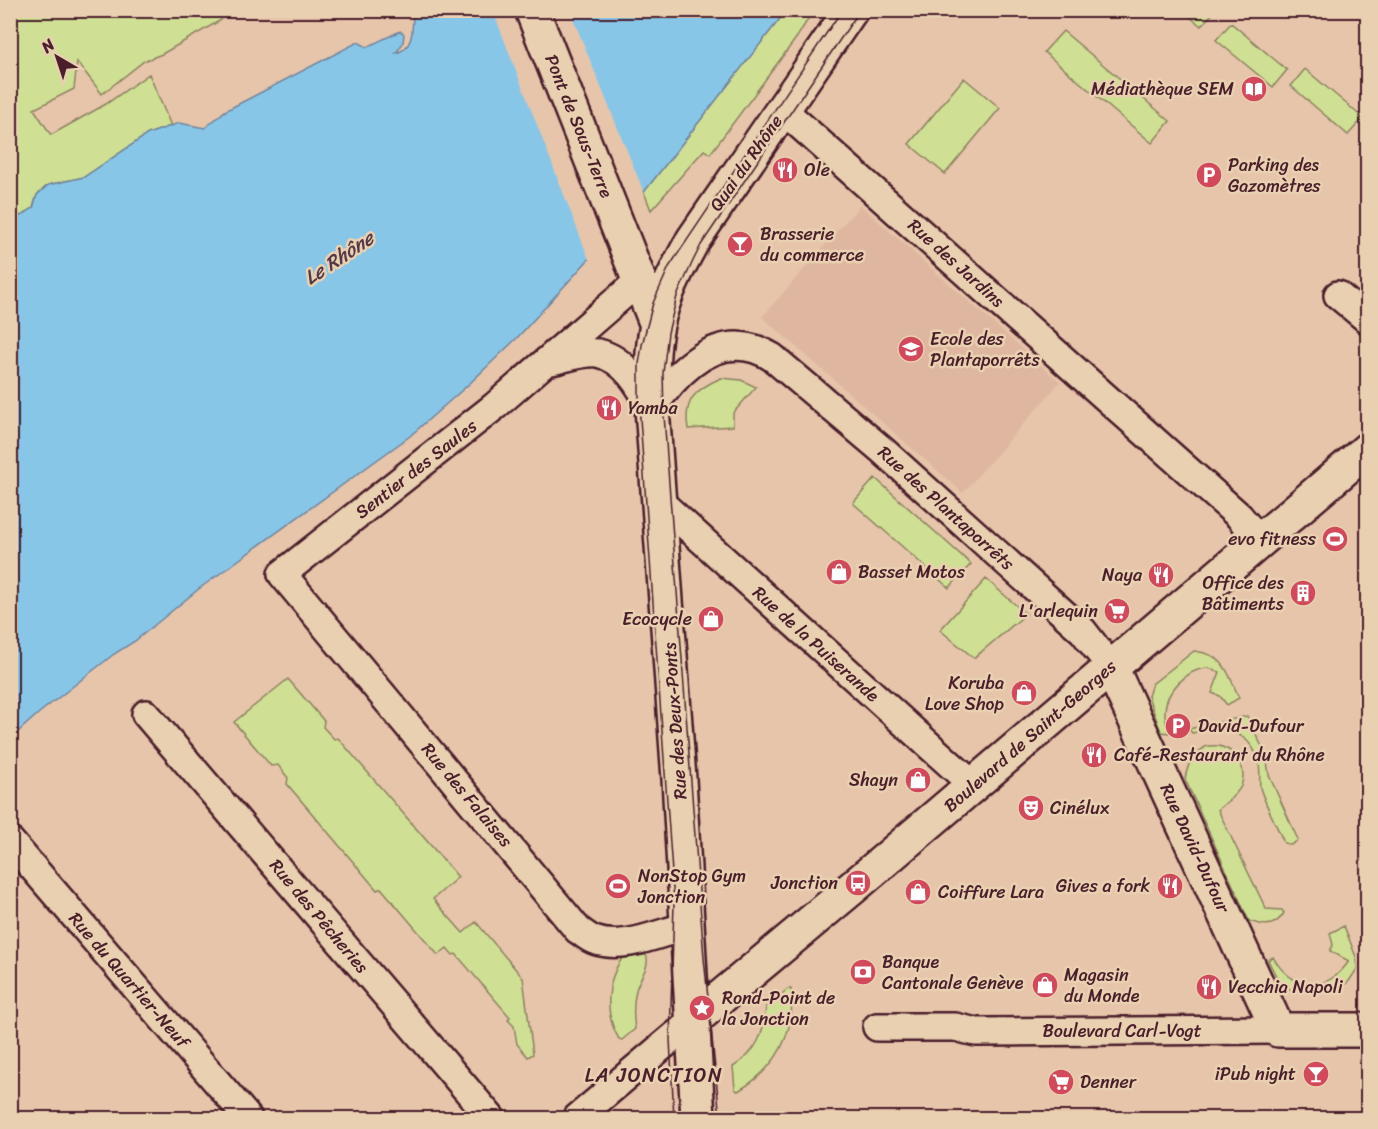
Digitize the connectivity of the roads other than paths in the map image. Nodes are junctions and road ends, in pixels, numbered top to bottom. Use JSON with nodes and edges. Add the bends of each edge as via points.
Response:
{"nodes":[{"id":1,"x":532,"y":10,"type":"edge"},
{"id":2,"x":851,"y":10,"type":"edge"},
{"id":3,"x":783,"y":110,"type":"junction"},
{"id":4,"x":640,"y":280,"type":"junction"},
{"id":5,"x":1338,"y":295,"type":"dead end"},
{"id":6,"x":1368,"y":320,"type":"edge"},
{"id":7,"x":657,"y":325,"type":"junction"},
{"id":8,"x":547,"y":362,"type":"junction"},
{"id":9,"x":652,"y":408,"type":"junction"},
{"id":10,"x":1368,"y":448,"type":"edge"},
{"id":11,"x":660,"y":502,"type":"junction"},
{"id":12,"x":1259,"y":540,"type":"junction"},
{"id":13,"x":282,"y":574,"type":"joint"},
{"id":14,"x":1111,"y":666,"type":"junction"},
{"id":15,"x":146,"y":714,"type":"dead end"},
{"id":16,"x":973,"y":785,"type":"junction"},
{"id":17,"x":10,"y":841,"type":"edge"},
{"id":18,"x":687,"y":926,"type":"junction"},
{"id":19,"x":691,"y":1022,"type":"junction"},
{"id":20,"x":877,"y":1027,"type":"dead end"},
{"id":21,"x":1278,"y":1030,"type":"junction"},
{"id":22,"x":1368,"y":1030,"type":"edge"},
{"id":23,"x":248,"y":1119,"type":"edge"},
{"id":24,"x":491,"y":1119,"type":"edge"},
{"id":25,"x":576,"y":1119,"type":"edge"},
{"id":26,"x":698,"y":1119,"type":"edge"}],
"edges":[{"from":1,"to":4,"type":"street","name":"Pont de Sous-Terre"},
{"from":2,"to":3,"type":"street","name":"Quai du Rhône"},
{"from":3,"to":7,"type":"street","name":"Quai du Rhône","via":[[693,240],[675,272]]},
{"from":3,"to":12,"type":"street","name":"Rue des Jardins","via":[[1230,508]]},
{"from":4,"to":7,"type":"street","name":"Pont de Sous-Terre"},
{"from":4,"to":8,"type":"street","name":"Sentier des Saules"},
{"from":5,"to":6,"type":"street"},
{"from":7,"to":9,"type":"street","name":"Rue des Deux-Ponts"},
{"from":8,"to":9,"type":"street","name":"Sentier des Saules","via":[[582,354],[607,357],[639,383]]},
{"from":8,"to":13,"type":"street","name":"Sentier des Saules"},
{"from":9,"to":11,"type":"street","name":"Rue des Deux-Ponts"},
{"from":9,"to":14,"type":"street","name":"Rue des Plantaporrêts","via":[[685,370],[711,351],[754,348],[772,357],[1083,631]]},
{"from":10,"to":12,"type":"street","name":"Boulevard de Saint-Georges"},
{"from":11,"to":16,"type":"street","name":"Rue de la Puiserande"},
{"from":11,"to":18,"type":"street","name":"Rue des Deux-Ponts"},
{"from":12,"to":14,"type":"street","name":"Boulevard de Saint-Georges"},
{"from":13,"to":18,"type":"street","name":"Rue des Falaises","via":[[578,930],[592,940],[608,944]]},
{"from":14,"to":16,"type":"street","name":"Boulevard de Saint-Georges"},
{"from":14,"to":21,"type":"street","name":"Rue David-Dufour"},
{"from":15,"to":24,"type":"street","name":"Rue des Pêcheries"},
{"from":16,"to":19,"type":"street","name":"Boulevard de Saint-Georges"},
{"from":17,"to":23,"type":"street","name":"Rue du Quartier-Neuf"},
{"from":18,"to":19,"type":"street","name":"Rue des Deux-Ponts"},
{"from":19,"to":25,"type":"street"},
{"from":19,"to":26,"type":"street","name":"Rue des Deux-Ponts"},
{"from":20,"to":21,"type":"street","name":"Boulevard Carl-Vogt","via":[[955,1027],[976,1032]]},
{"from":21,"to":22,"type":"street","name":"Boulevard Carl-Vogt"}]}
